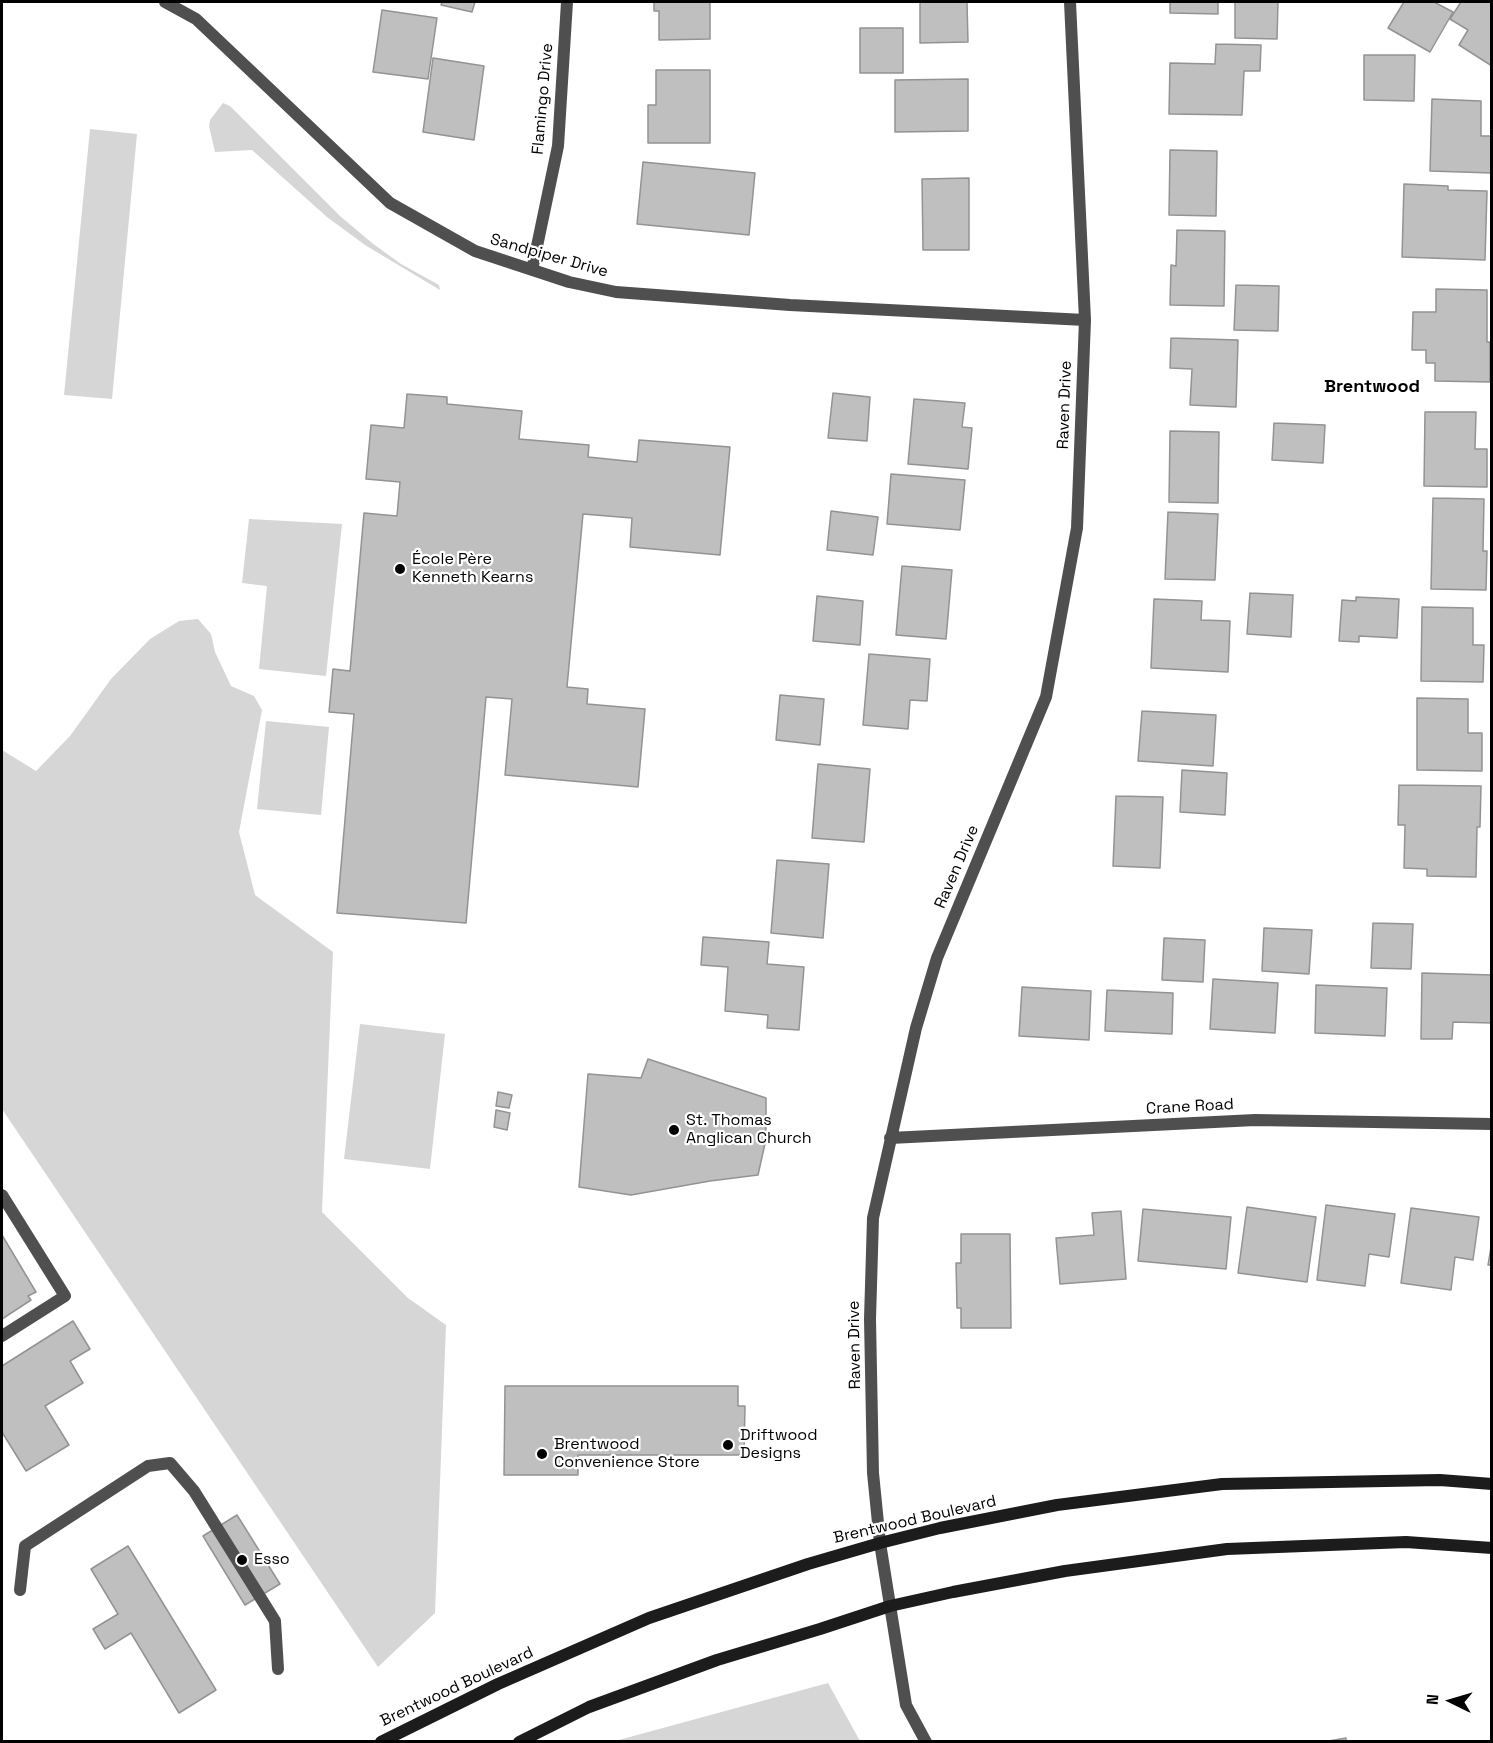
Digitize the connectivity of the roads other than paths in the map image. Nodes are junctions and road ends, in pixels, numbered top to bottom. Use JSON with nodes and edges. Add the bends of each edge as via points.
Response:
{"nodes":[{"id":1,"x":165,"y":2,"type":"edge"},
{"id":2,"x":567,"y":2,"type":"edge"},
{"id":3,"x":1070,"y":2,"type":"edge"},
{"id":4,"x":532,"y":270,"type":"junction"},
{"id":5,"x":1085,"y":320,"type":"junction"},
{"id":6,"x":1491,"y":1124,"type":"edge"},
{"id":7,"x":890,"y":1138,"type":"junction"},
{"id":8,"x":2,"y":1195,"type":"edge"},
{"id":9,"x":2,"y":1336,"type":"edge"},
{"id":10,"x":1491,"y":1484,"type":"edge"},
{"id":11,"x":880,"y":1543,"type":"junction"},
{"id":12,"x":1491,"y":1548,"type":"edge"},
{"id":13,"x":20,"y":1590,"type":"dead end"},
{"id":14,"x":890,"y":1606,"type":"junction"},
{"id":15,"x":278,"y":1669,"type":"dead end"},
{"id":16,"x":381,"y":1742,"type":"edge"},
{"id":17,"x":519,"y":1742,"type":"edge"},
{"id":18,"x":926,"y":1742,"type":"edge"}],
"edges":[{"from":1,"to":4,"type":"street","name":"Sandpiper Drive","via":[[196,19],[390,203],[474,251]]},
{"from":2,"to":4,"type":"street","name":"Flamingo Drive","via":[[558,146]]},
{"from":3,"to":5,"type":"street","name":"Raven Drive"},
{"from":4,"to":5,"type":"street","name":"Sandpiper Drive","via":[[616,292]]},
{"from":5,"to":7,"type":"street","name":"Raven Drive","via":[[1077,528],[1046,697],[937,958]]},
{"from":6,"to":7,"type":"street","name":"Crane Road","via":[[1255,1120]]},
{"from":7,"to":11,"type":"street","name":"Raven Drive","via":[[873,1218],[871,1291],[873,1473]]},
{"from":8,"to":9,"type":"street","via":[[65,1296]]},
{"from":10,"to":11,"type":"main road","name":"Brentwood Boulevard","via":[[1440,1480],[1222,1484],[1058,1505]]},
{"from":11,"to":14,"type":"street","name":"Raven Drive"},
{"from":11,"to":16,"type":"main road","name":"Brentwood Boulevard","via":[[649,1618],[498,1684]]},
{"from":12,"to":14,"type":"main road","via":[[1406,1542],[1227,1549],[1065,1571]]},
{"from":13,"to":15,"type":"street","via":[[26,1546],[148,1466],[170,1463],[194,1491],[275,1621]]},
{"from":14,"to":17,"type":"main road","via":[[685,1671],[589,1707]]},
{"from":14,"to":18,"type":"street","name":"Raven Drive","via":[[906,1705]]}]}
